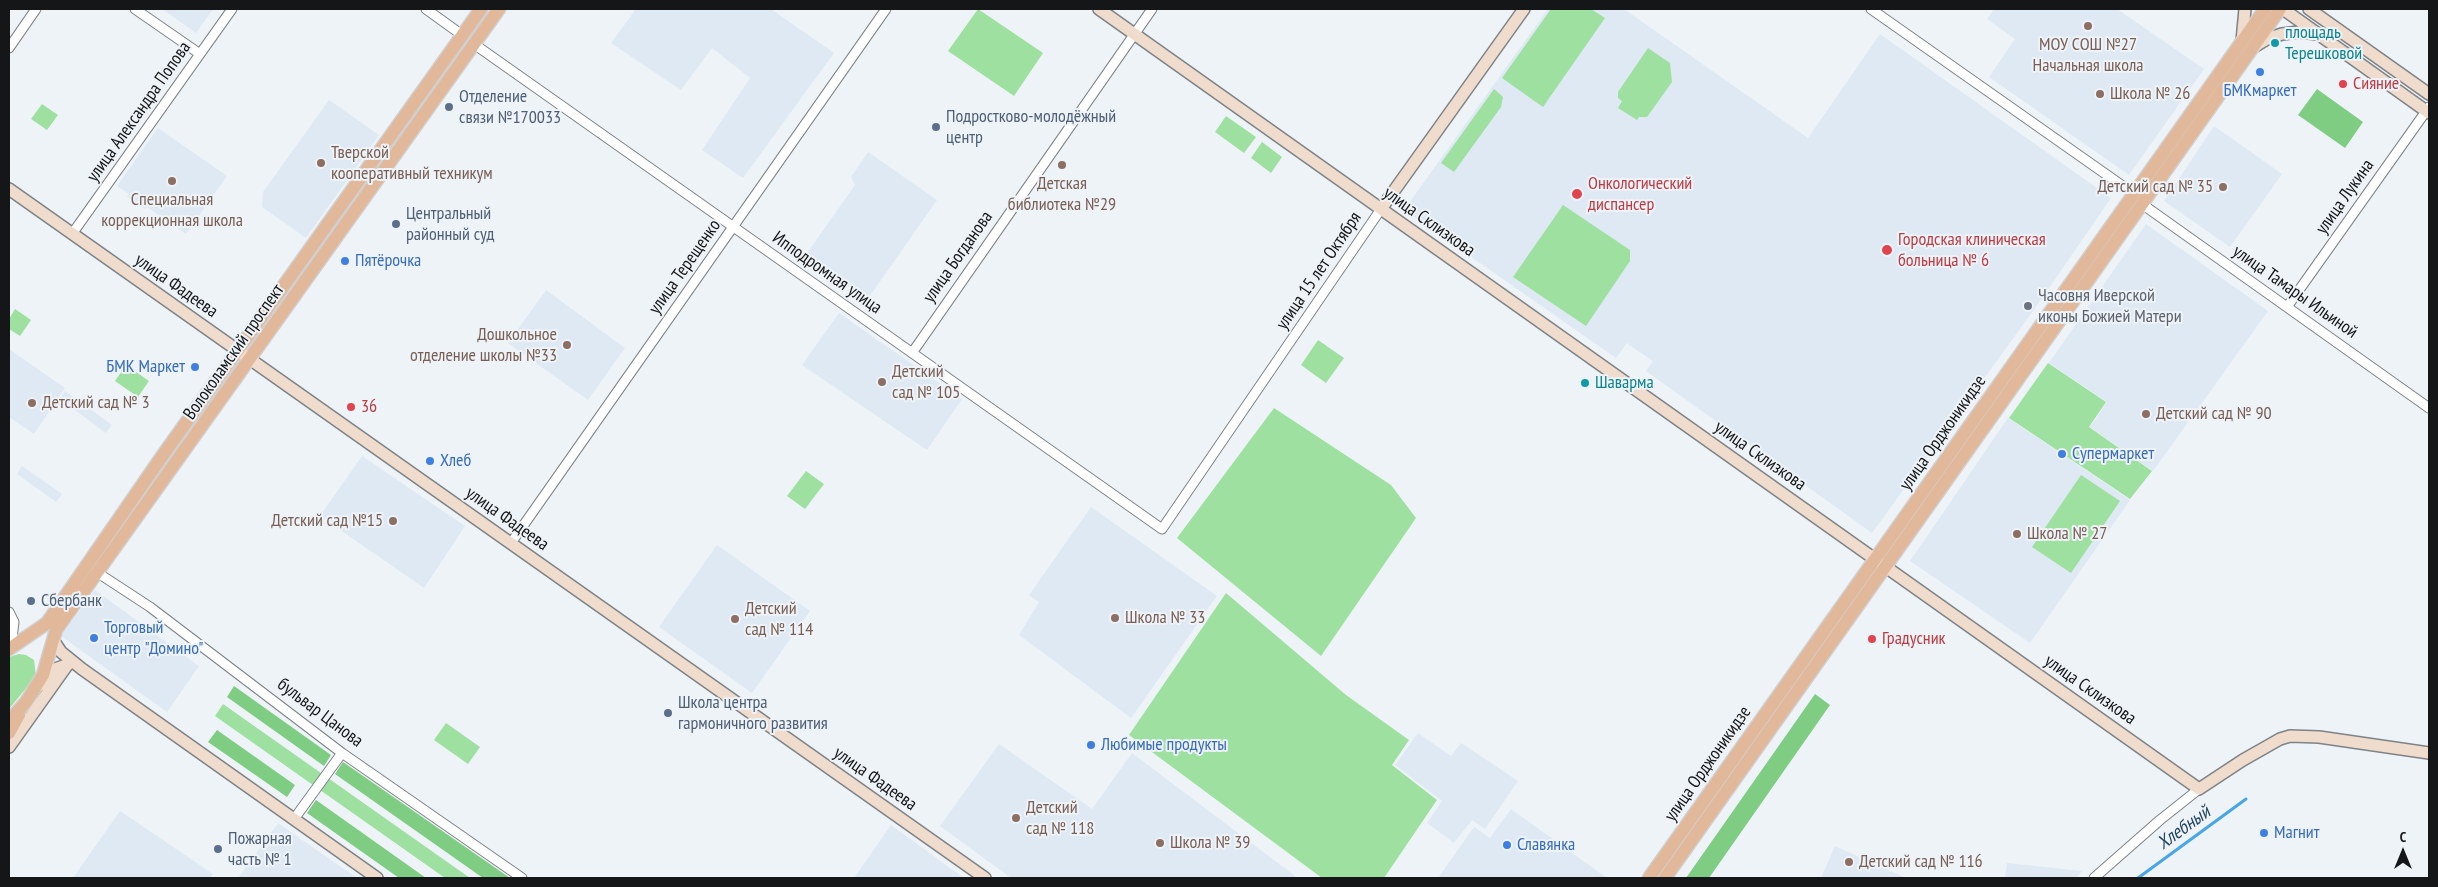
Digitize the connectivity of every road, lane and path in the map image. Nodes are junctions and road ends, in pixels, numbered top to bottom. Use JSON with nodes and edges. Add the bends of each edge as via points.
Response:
{"nodes":[{"id":1,"x":36,"y":9,"type":"edge"},
{"id":2,"x":135,"y":9,"type":"edge"},
{"id":3,"x":232,"y":9,"type":"edge"},
{"id":4,"x":426,"y":9,"type":"edge"},
{"id":5,"x":481,"y":9,"type":"edge"},
{"id":6,"x":499,"y":9,"type":"edge"},
{"id":7,"x":886,"y":9,"type":"edge"},
{"id":8,"x":1099,"y":9,"type":"edge"},
{"id":9,"x":1152,"y":9,"type":"edge"},
{"id":10,"x":1524,"y":9,"type":"edge"},
{"id":11,"x":1871,"y":9,"type":"edge"},
{"id":12,"x":2245,"y":9,"type":"edge"},
{"id":13,"x":2265,"y":9,"type":"edge"},
{"id":14,"x":2282,"y":9,"type":"edge"},
{"id":15,"x":2309,"y":9,"type":"edge"},
{"id":16,"x":2321,"y":9,"type":"edge"},
{"id":17,"x":1885,"y":13,"type":"edge"},
{"id":18,"x":2328,"y":22,"type":"junction"},
{"id":19,"x":1134,"y":34,"type":"junction"},
{"id":20,"x":2320,"y":34,"type":"junction"},
{"id":21,"x":462,"y":35,"type":"junction"},
{"id":22,"x":474,"y":44,"type":"junction"},
{"id":23,"x":2247,"y":45,"type":"junction"},
{"id":24,"x":9,"y":48,"type":"edge"},
{"id":25,"x":200,"y":54,"type":"junction"},
{"id":26,"x":2429,"y":94,"type":"edge"},
{"id":27,"x":2428,"y":110,"type":"edge"},
{"id":28,"x":9,"y":189,"type":"edge"},
{"id":29,"x":2138,"y":199,"type":"junction"},
{"id":30,"x":1382,"y":209,"type":"junction"},
{"id":31,"x":732,"y":226,"type":"junction"},
{"id":32,"x":72,"y":234,"type":"junction"},
{"id":33,"x":2287,"y":307,"type":"junction"},
{"id":34,"x":237,"y":351,"type":"junction"},
{"id":35,"x":912,"y":353,"type":"junction"},
{"id":36,"x":250,"y":360,"type":"junction"},
{"id":37,"x":2429,"y":408,"type":"edge"},
{"id":38,"x":1162,"y":530,"type":"joint"},
{"id":39,"x":511,"y":544,"type":"junction"},
{"id":40,"x":1875,"y":559,"type":"junction"},
{"id":41,"x":1886,"y":567,"type":"junction"},
{"id":42,"x":98,"y":573,"type":"junction"},
{"id":43,"x":9,"y":612,"type":"edge"},
{"id":44,"x":53,"y":640,"type":"junction"},
{"id":45,"x":10,"y":648,"type":"edge"},
{"id":46,"x":68,"y":664,"type":"junction"},
{"id":47,"x":82,"y":669,"type":"junction"},
{"id":48,"x":26,"y":702,"type":"junction"},
{"id":49,"x":9,"y":721,"type":"edge"},
{"id":50,"x":9,"y":733,"type":"edge"},
{"id":51,"x":9,"y":747,"type":"edge"},
{"id":52,"x":342,"y":753,"type":"junction"},
{"id":53,"x":2429,"y":753,"type":"edge"},
{"id":54,"x":2199,"y":789,"type":"junction"},
{"id":55,"x":294,"y":819,"type":"junction"},
{"id":56,"x":377,"y":878,"type":"edge"},
{"id":57,"x":522,"y":878,"type":"edge"},
{"id":58,"x":985,"y":878,"type":"edge"},
{"id":59,"x":1649,"y":878,"type":"edge"},
{"id":60,"x":1666,"y":878,"type":"edge"},
{"id":61,"x":2094,"y":878,"type":"edge"}],
"edges":[{"from":1,"to":24,"type":"street"},
{"from":2,"to":25,"type":"street"},
{"from":3,"to":25,"type":"street","name":"улица Александра Попова"},
{"from":4,"to":21,"type":"street"},
{"from":5,"to":21,"type":"main road","name":"Волоколамский проспект"},
{"from":6,"to":22,"type":"main road","name":"Волоколамский проспект"},
{"from":7,"to":31,"type":"street","name":"улица Терещенко"},
{"from":8,"to":19,"type":"street","name":"улица Склизкова"},
{"from":9,"to":19,"type":"street","name":"улица Богданова"},
{"from":10,"to":30,"type":"street","name":"улица 15 лет Октября"},
{"from":11,"to":17,"type":"street","name":"улица Тамары Ильиной"},
{"from":12,"to":23,"type":"street"},
{"from":13,"to":23,"type":"main road","name":"улица Орджоникидзе"},
{"from":14,"to":20,"type":"street"},
{"from":14,"to":23,"type":"main road","name":"улица Орджоникидзе"},
{"from":15,"to":18,"type":"street"},
{"from":16,"to":18,"type":"street"},
{"from":17,"to":29,"type":"street","name":"улица Тамары Ильиной"},
{"from":18,"to":26,"type":"street"},
{"from":19,"to":30,"type":"street","name":"улица Склизкова"},
{"from":19,"to":35,"type":"street","name":"улица Богданова"},
{"from":20,"to":23,"type":"street","via":[[2282,34]]},
{"from":20,"to":27,"type":"street"},
{"from":21,"to":34,"type":"main road","name":"Волоколамский проспект"},
{"from":22,"to":31,"type":"street","name":"Ипподромная улица"},
{"from":22,"to":36,"type":"main road","name":"Волоколамский проспект"},
{"from":23,"to":29,"type":"main road","name":"улица Орджоникидзе"},
{"from":25,"to":32,"type":"street","name":"улица Александра Попова"},
{"from":27,"to":33,"type":"street","name":"улица Лукина"},
{"from":28,"to":32,"type":"street","name":"улица Фадеева"},
{"from":29,"to":33,"type":"street","name":"улица Тамары Ильиной"},
{"from":29,"to":40,"type":"main road","name":"улица Орджоникидзе"},
{"from":29,"to":41,"type":"main road","name":"улица Орджоникидзе"},
{"from":30,"to":38,"type":"street","name":"улица 15 лет Октября"},
{"from":30,"to":40,"type":"street","name":"улица Склизкова"},
{"from":31,"to":35,"type":"street","name":"Ипподромная улица"},
{"from":31,"to":39,"type":"street","name":"улица Терещенко"},
{"from":32,"to":34,"type":"street","name":"улица Фадеева"},
{"from":33,"to":37,"type":"street","name":"улица Тамары Ильиной"},
{"from":34,"to":36,"type":"street","name":"улица Фадеева"},
{"from":34,"to":45,"type":"main road","name":"Волоколамский проспект","via":[[47,623]]},
{"from":35,"to":38,"type":"street","name":"Ипподромная улица"},
{"from":36,"to":39,"type":"street","name":"улица Фадеева"},
{"from":36,"to":42,"type":"main road","name":"Волоколамский проспект"},
{"from":39,"to":58,"type":"street","name":"улица Фадеева"},
{"from":40,"to":41,"type":"street","name":"улица Склизкова"},
{"from":40,"to":59,"type":"main road","name":"улица Орджоникидзе"},
{"from":41,"to":54,"type":"street","name":"улица Склизкова"},
{"from":41,"to":60,"type":"main road","name":"улица Орджоникидзе"},
{"from":42,"to":44,"type":"main road","name":"Волоколамский проспект","via":[[56,630]]},
{"from":42,"to":52,"type":"street","name":"бульвар Цанова","via":[[150,607]]},
{"from":43,"to":45,"type":"street","via":[[14,622]]},
{"from":44,"to":47,"type":"street","via":[[61,652]]},
{"from":44,"to":48,"type":"main road","name":"Волоколамский проспект","via":[[43,675]]},
{"from":46,"to":47,"type":"street"},
{"from":46,"to":48,"type":"street","via":[[52,671]]},
{"from":46,"to":51,"type":"street"},
{"from":47,"to":55,"type":"street"},
{"from":48,"to":49,"type":"main road","name":"Волоколамский проспект"},
{"from":48,"to":50,"type":"main road"},
{"from":52,"to":55,"type":"street"},
{"from":52,"to":57,"type":"street","name":"бульвар Цанова"},
{"from":53,"to":54,"type":"street","via":[[2303,735],[2290,736],[2251,755]]},
{"from":54,"to":61,"type":"street"},
{"from":55,"to":56,"type":"street"}]}
